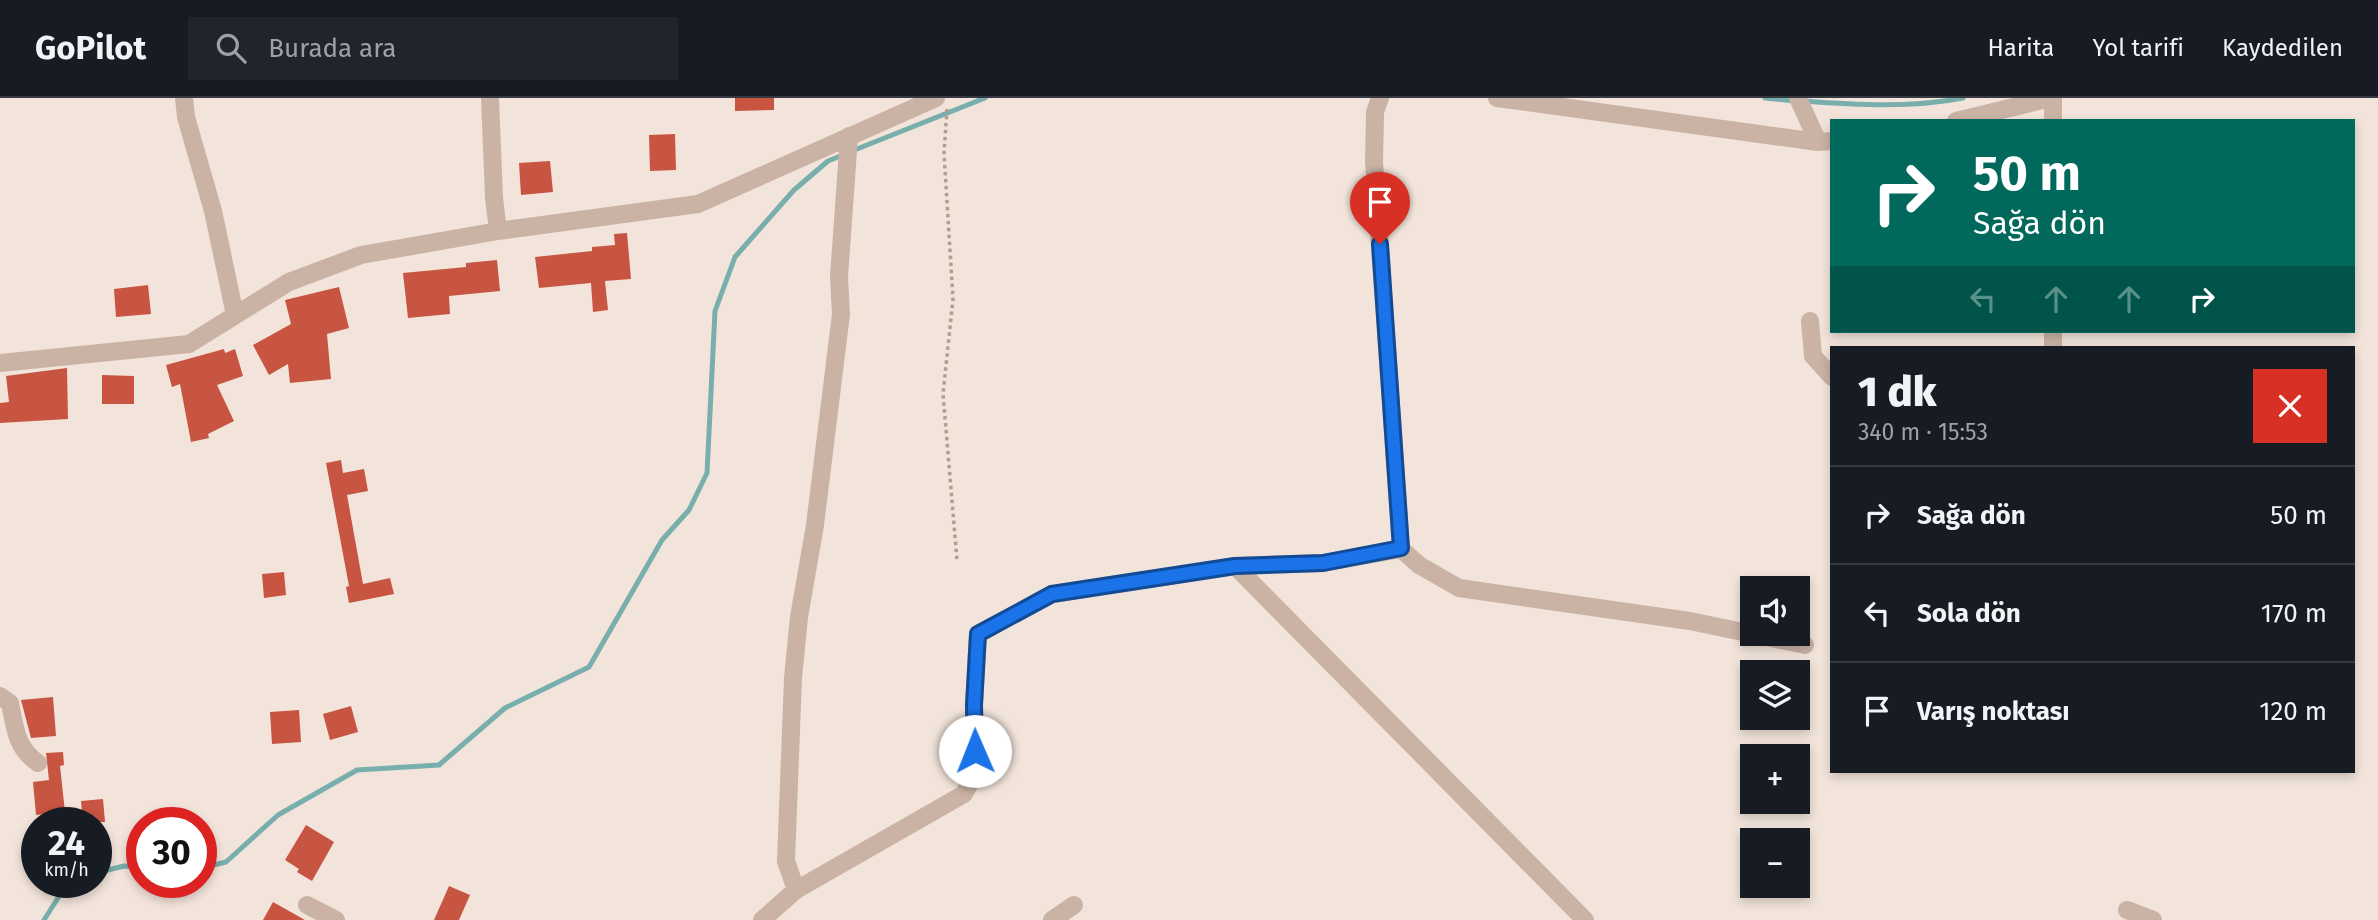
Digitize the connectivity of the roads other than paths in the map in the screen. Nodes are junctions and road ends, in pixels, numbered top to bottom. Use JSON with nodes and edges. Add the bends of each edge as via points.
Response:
{"nodes":[{"id":1,"x":184,"y":98,"type":"edge"},
{"id":2,"x":490,"y":98,"type":"edge"},
{"id":3,"x":1380,"y":98,"type":"edge"},
{"id":4,"x":1497,"y":98,"type":"edge"},
{"id":5,"x":1798,"y":98,"type":"edge"},
{"id":6,"x":2052,"y":98,"type":"edge"},
{"id":7,"x":942,"y":102,"type":"edge"},
{"id":8,"x":1964,"y":119,"type":"edge"},
{"id":9,"x":2053,"y":119,"type":"edge"},
{"id":10,"x":849,"y":136,"type":"junction"},
{"id":11,"x":1825,"y":142,"type":"edge"},
{"id":12,"x":498,"y":231,"type":"junction"},
{"id":13,"x":235,"y":315,"type":"junction"},
{"id":14,"x":1810,"y":321,"type":"dead end"},
{"id":15,"x":0,"y":363,"type":"edge"},
{"id":16,"x":1830,"y":375,"type":"edge"},
{"id":17,"x":1401,"y":548,"type":"junction"},
{"id":18,"x":1235,"y":566,"type":"junction"},
{"id":19,"x":1740,"y":631,"type":"edge"},
{"id":20,"x":0,"y":696,"type":"edge"},
{"id":21,"x":38,"y":763,"type":"dead end"},
{"id":22,"x":796,"y":890,"type":"junction"},
{"id":23,"x":307,"y":905,"type":"dead end"},
{"id":24,"x":1074,"y":905,"type":"dead end"},
{"id":25,"x":2127,"y":910,"type":"dead end"},
{"id":26,"x":336,"y":920,"type":"edge"},
{"id":27,"x":762,"y":920,"type":"edge"},
{"id":28,"x":1052,"y":920,"type":"edge"},
{"id":29,"x":1585,"y":920,"type":"edge"},
{"id":30,"x":2153,"y":920,"type":"edge"}],
"edges":[{"from":1,"to":13,"type":"street"},
{"from":2,"to":12,"type":"street"},
{"from":3,"to":17,"type":"street","via":[[1375,111],[1374,161]]},
{"from":4,"to":11,"type":"street"},
{"from":5,"to":11,"type":"street"},
{"from":6,"to":8,"type":"street"},
{"from":6,"to":9,"type":"street"},
{"from":7,"to":10,"type":"street"},
{"from":10,"to":12,"type":"street","via":[[698,204]]},
{"from":10,"to":22,"type":"street","via":[[839,277],[841,314],[793,678],[786,861]]},
{"from":12,"to":13,"type":"street","via":[[361,255],[289,282]]},
{"from":13,"to":15,"type":"street","via":[[188,344]]},
{"from":14,"to":16,"type":"street","via":[[1813,356]]},
{"from":17,"to":18,"type":"street","via":[[1323,563]]},
{"from":17,"to":19,"type":"street","via":[[1419,565],[1459,588]]},
{"from":18,"to":22,"type":"street","via":[[1052,594],[978,634],[975,774],[964,794]]},
{"from":18,"to":29,"type":"street"},
{"from":20,"to":21,"type":"street","via":[[10,703],[16,738]]},
{"from":22,"to":27,"type":"street"},
{"from":23,"to":26,"type":"street"},
{"from":24,"to":28,"type":"street"},
{"from":25,"to":30,"type":"street"}]}
